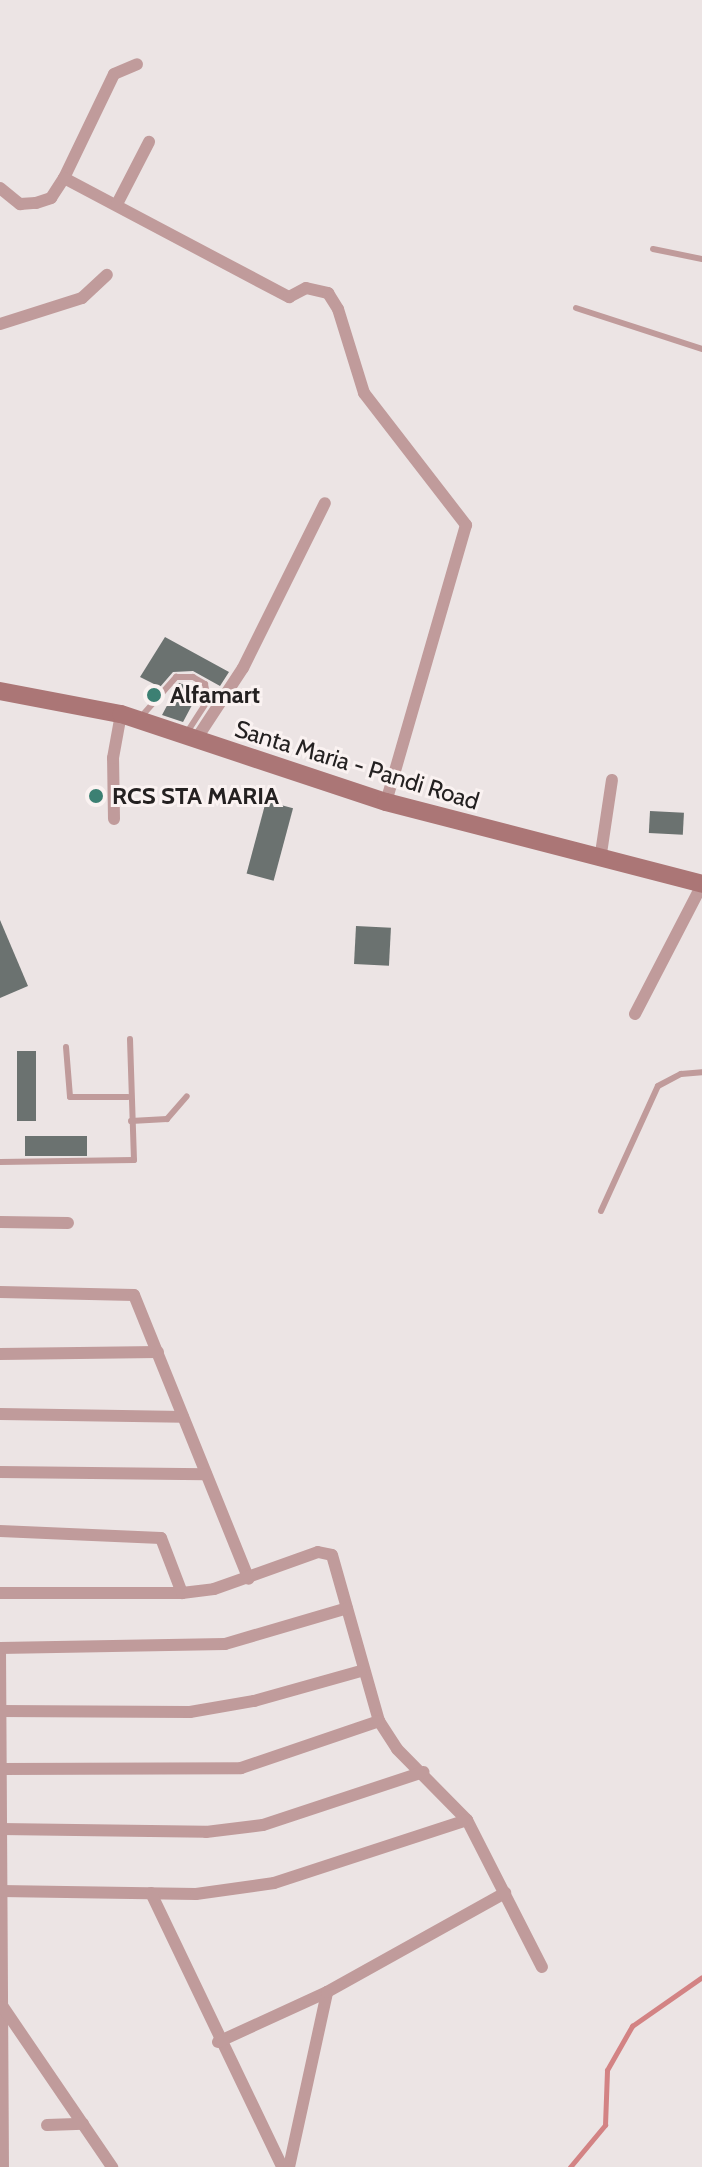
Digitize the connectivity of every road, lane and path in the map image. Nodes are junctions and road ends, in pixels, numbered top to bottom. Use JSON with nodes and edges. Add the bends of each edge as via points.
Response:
{"nodes":[{"id":1,"x":137,"y":64,"type":"dead end"},
{"id":2,"x":149,"y":142,"type":"dead end"},
{"id":3,"x":64,"y":178,"type":"junction"},
{"id":4,"x":0,"y":188,"type":"edge"},
{"id":5,"x":117,"y":204,"type":"junction"},
{"id":6,"x":653,"y":249,"type":"dead end"},
{"id":7,"x":702,"y":259,"type":"edge"},
{"id":8,"x":107,"y":275,"type":"dead end"},
{"id":9,"x":576,"y":308,"type":"dead end"},
{"id":10,"x":0,"y":324,"type":"edge"},
{"id":11,"x":702,"y":349,"type":"edge"},
{"id":12,"x":325,"y":503,"type":"dead end"},
{"id":13,"x":0,"y":691,"type":"edge"},
{"id":14,"x":130,"y":718,"type":"junction"},
{"id":15,"x":190,"y":739,"type":"junction"},
{"id":16,"x":612,"y":780,"type":"dead end"},
{"id":17,"x":386,"y":802,"type":"junction"},
{"id":18,"x":114,"y":819,"type":"dead end"},
{"id":19,"x":600,"y":860,"type":"junction"},
{"id":20,"x":702,"y":884,"type":"edge"},
{"id":21,"x":635,"y":1014,"type":"dead end"},
{"id":22,"x":130,"y":1039,"type":"dead end"},
{"id":23,"x":66,"y":1047,"type":"dead end"},
{"id":24,"x":702,"y":1072,"type":"edge"},
{"id":25,"x":187,"y":1096,"type":"dead end"},
{"id":26,"x":128,"y":1097,"type":"junction"},
{"id":27,"x":131,"y":1121,"type":"junction"},
{"id":28,"x":0,"y":1162,"type":"edge"},
{"id":29,"x":601,"y":1211,"type":"dead end"},
{"id":30,"x":0,"y":1222,"type":"edge"},
{"id":31,"x":68,"y":1223,"type":"dead end"},
{"id":32,"x":0,"y":1292,"type":"edge"},
{"id":33,"x":158,"y":1352,"type":"junction"},
{"id":34,"x":0,"y":1354,"type":"edge"},
{"id":35,"x":0,"y":1414,"type":"edge"},
{"id":36,"x":183,"y":1417,"type":"junction"},
{"id":37,"x":0,"y":1472,"type":"edge"},
{"id":38,"x":206,"y":1474,"type":"junction"},
{"id":39,"x":0,"y":1531,"type":"edge"},
{"id":40,"x":249,"y":1579,"type":"junction"},
{"id":41,"x":0,"y":1593,"type":"edge"},
{"id":42,"x":182,"y":1593,"type":"junction"},
{"id":43,"x":347,"y":1608,"type":"junction"},
{"id":44,"x":0,"y":1648,"type":"edge"},
{"id":45,"x":361,"y":1671,"type":"junction"},
{"id":46,"x":0,"y":1711,"type":"edge"},
{"id":47,"x":379,"y":1721,"type":"junction"},
{"id":48,"x":1,"y":1769,"type":"edge"},
{"id":49,"x":423,"y":1772,"type":"junction"},
{"id":50,"x":467,"y":1820,"type":"junction"},
{"id":51,"x":1,"y":1829,"type":"edge"},
{"id":52,"x":1,"y":1891,"type":"edge"},
{"id":53,"x":151,"y":1893,"type":"junction"},
{"id":54,"x":505,"y":1893,"type":"junction"},
{"id":55,"x":1,"y":1937,"type":"edge"},
{"id":56,"x":542,"y":1967,"type":"dead end"},
{"id":57,"x":327,"y":1992,"type":"junction"},
{"id":58,"x":1,"y":2006,"type":"edge"},
{"id":59,"x":218,"y":2042,"type":"junction"},
{"id":60,"x":1,"y":2064,"type":"edge"},
{"id":61,"x":1,"y":2124,"type":"edge"},
{"id":62,"x":83,"y":2124,"type":"junction"},
{"id":63,"x":47,"y":2125,"type":"dead end"},
{"id":64,"x":3,"y":2167,"type":"edge"},
{"id":65,"x":112,"y":2167,"type":"edge"},
{"id":66,"x":282,"y":2167,"type":"edge"},
{"id":67,"x":289,"y":2167,"type":"edge"}],
"edges":[{"from":1,"to":3,"type":"street","via":[[114,74]]},
{"from":2,"to":5,"type":"street"},
{"from":3,"to":4,"type":"street","via":[[51,198],[36,203],[20,204]]},
{"from":3,"to":5,"type":"street"},
{"from":5,"to":17,"type":"street","via":[[289,297],[306,288],[328,293],[349,335],[364,393],[462,515],[464,537]]},
{"from":6,"to":7,"type":"lane"},
{"from":8,"to":10,"type":"street","via":[[82,298]]},
{"from":9,"to":11,"type":"lane"},
{"from":12,"to":15,"type":"street","via":[[243,668]]},
{"from":13,"to":14,"type":"main road","name":"Santa Maria - Pandi Road"},
{"from":14,"to":15,"type":"main road","name":"Santa Maria - Pandi Road"},
{"from":14,"to":15,"type":"lane","via":[[176,677],[193,677],[205,684],[208,700]]},
{"from":14,"to":18,"type":"street","via":[[113,758]]},
{"from":15,"to":17,"type":"main road","name":"Santa Maria - Pandi Road"},
{"from":16,"to":19,"type":"street"},
{"from":17,"to":19,"type":"main road","name":"Santa Maria - Pandi Road"},
{"from":19,"to":20,"type":"main road","name":"Santa Maria - Pandi Road"},
{"from":20,"to":21,"type":"street"},
{"from":22,"to":26,"type":"lane"},
{"from":23,"to":26,"type":"lane","via":[[70,1097]]},
{"from":24,"to":29,"type":"lane","via":[[681,1074],[658,1086]]},
{"from":25,"to":27,"type":"lane","via":[[167,1119]]},
{"from":26,"to":27,"type":"lane"},
{"from":27,"to":28,"type":"lane","via":[[136,1156],[131,1162]]},
{"from":30,"to":31,"type":"street"},
{"from":32,"to":33,"type":"street","via":[[134,1295]]},
{"from":33,"to":34,"type":"street"},
{"from":33,"to":36,"type":"street"},
{"from":35,"to":36,"type":"street"},
{"from":36,"to":38,"type":"street"},
{"from":37,"to":38,"type":"street"},
{"from":38,"to":40,"type":"street"},
{"from":39,"to":42,"type":"street","via":[[161,1538]]},
{"from":40,"to":42,"type":"street"},
{"from":40,"to":43,"type":"street","via":[[325,1552],[337,1564]]},
{"from":41,"to":42,"type":"street"},
{"from":43,"to":44,"type":"street","via":[[225,1644]]},
{"from":43,"to":45,"type":"street"},
{"from":44,"to":46,"type":"street"},
{"from":45,"to":46,"type":"street","via":[[254,1701],[190,1712]]},
{"from":45,"to":47,"type":"street"},
{"from":46,"to":48,"type":"street"},
{"from":47,"to":48,"type":"street","via":[[241,1768]]},
{"from":47,"to":49,"type":"street","via":[[397,1749]]},
{"from":48,"to":51,"type":"street"},
{"from":49,"to":50,"type":"street"},
{"from":49,"to":51,"type":"street","via":[[263,1825],[206,1832]]},
{"from":50,"to":53,"type":"street","via":[[274,1883],[196,1894]]},
{"from":50,"to":54,"type":"street"},
{"from":51,"to":52,"type":"street"},
{"from":52,"to":53,"type":"street"},
{"from":52,"to":55,"type":"street"},
{"from":53,"to":59,"type":"street"},
{"from":54,"to":56,"type":"street"},
{"from":54,"to":57,"type":"street"},
{"from":55,"to":58,"type":"street"},
{"from":57,"to":59,"type":"street"},
{"from":57,"to":67,"type":"street"},
{"from":58,"to":60,"type":"street"},
{"from":58,"to":62,"type":"street"},
{"from":59,"to":66,"type":"street"},
{"from":60,"to":61,"type":"street"},
{"from":61,"to":64,"type":"street"},
{"from":62,"to":63,"type":"street"},
{"from":62,"to":65,"type":"street"}]}
